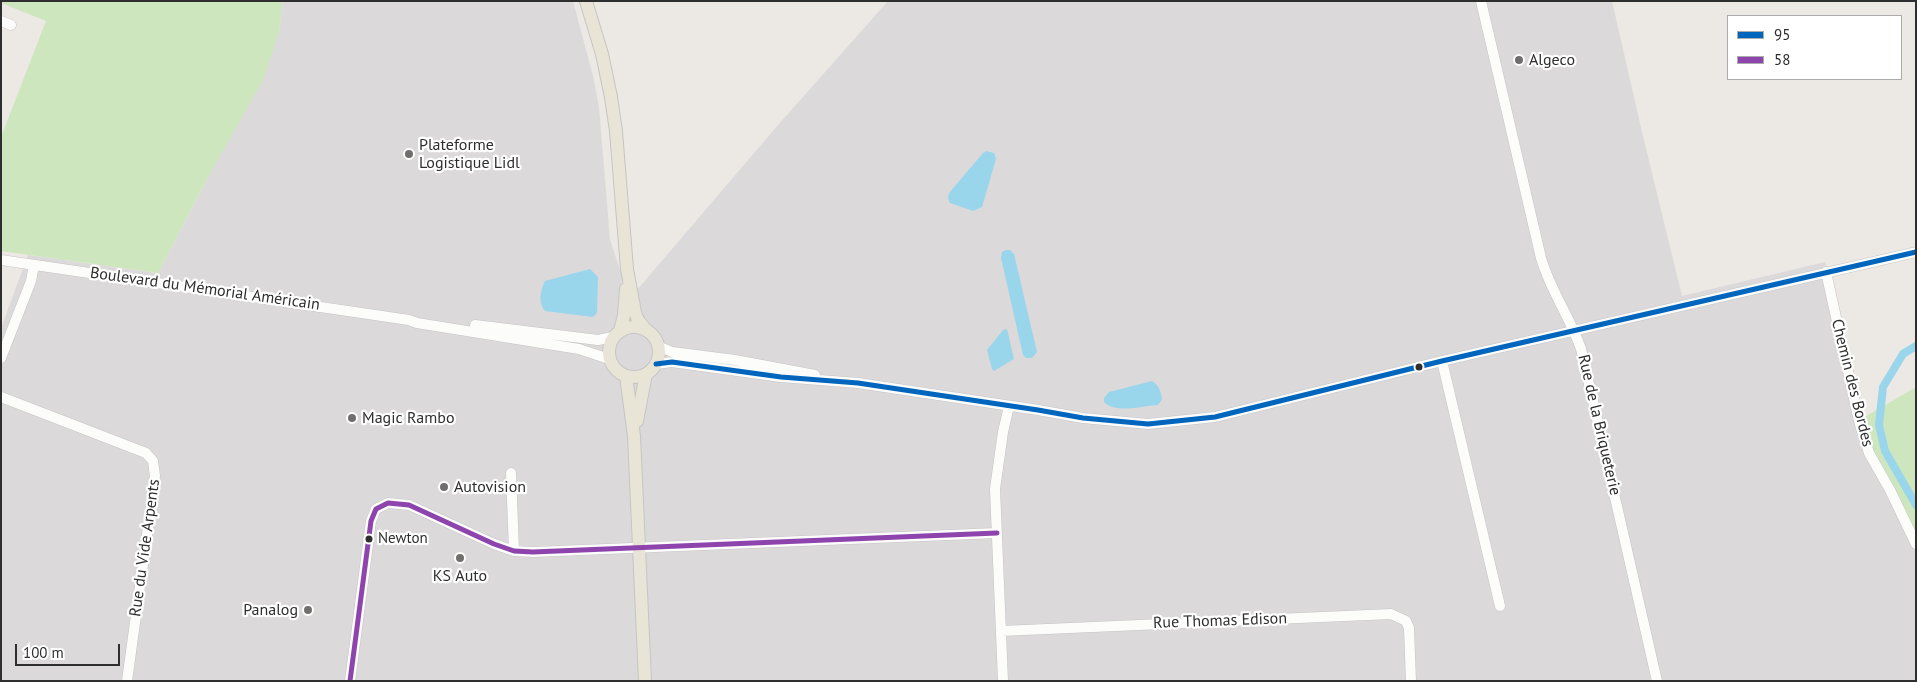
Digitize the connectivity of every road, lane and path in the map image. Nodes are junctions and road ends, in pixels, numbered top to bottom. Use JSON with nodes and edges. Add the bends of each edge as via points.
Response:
{"nodes":[{"id":1,"x":586,"y":1,"type":"edge"},
{"id":2,"x":1481,"y":1,"type":"edge"},
{"id":3,"x":1916,"y":252,"type":"edge"},
{"id":4,"x":1,"y":260,"type":"edge"},
{"id":5,"x":34,"y":265,"type":"junction"},
{"id":6,"x":627,"y":269,"type":"junction"},
{"id":7,"x":1826,"y":272,"type":"junction"},
{"id":8,"x":409,"y":320,"type":"junction"},
{"id":9,"x":646,"y":330,"type":"junction"},
{"id":10,"x":1575,"y":331,"type":"junction"},
{"id":11,"x":617,"y":334,"type":"junction"},
{"id":12,"x":658,"y":346,"type":"junction"},
{"id":13,"x":1,"y":358,"type":"edge"},
{"id":14,"x":609,"y":358,"type":"junction"},
{"id":15,"x":1442,"y":361,"type":"junction"},
{"id":16,"x":656,"y":364,"type":"junction"},
{"id":17,"x":646,"y":374,"type":"junction"},
{"id":18,"x":626,"y":376,"type":"junction"},
{"id":19,"x":858,"y":384,"type":"junction"},
{"id":20,"x":1,"y":397,"type":"edge"},
{"id":21,"x":1009,"y":406,"type":"junction"},
{"id":22,"x":634,"y":436,"type":"junction"},
{"id":23,"x":511,"y":473,"type":"dead end"},
{"id":24,"x":997,"y":533,"type":"junction"},
{"id":25,"x":1916,"y":544,"type":"edge"},
{"id":26,"x":640,"y":548,"type":"junction"},
{"id":27,"x":514,"y":550,"type":"junction"},
{"id":28,"x":1500,"y":606,"type":"dead end"},
{"id":29,"x":1001,"y":632,"type":"junction"},
{"id":30,"x":127,"y":681,"type":"edge"},
{"id":31,"x":350,"y":681,"type":"edge"},
{"id":32,"x":645,"y":681,"type":"edge"},
{"id":33,"x":1003,"y":681,"type":"edge"},
{"id":34,"x":1411,"y":681,"type":"edge"},
{"id":35,"x":1656,"y":681,"type":"edge"}],
"edges":[{"from":1,"to":6,"type":"main road","via":[[611,97]]},
{"from":2,"to":10,"type":"street","name":"Rue de la Briqueterie","via":[[1540,258]]},
{"from":3,"to":7,"type":"street"},
{"from":4,"to":5,"type":"street","name":"Boulevard du Mémorial Américain"},
{"from":5,"to":8,"type":"street","name":"Boulevard du Mémorial Américain"},
{"from":5,"to":13,"type":"street","via":[[31,281]]},
{"from":6,"to":9,"type":"main road","via":[[635,312]]},
{"from":6,"to":11,"type":"main road","via":[[624,315]]},
{"from":7,"to":10,"type":"street"},
{"from":7,"to":25,"type":"street","name":"Chemin des Bordes","via":[[1869,453]]},
{"from":8,"to":11,"type":"street","name":"Boulevard du Mémorial Américain","via":[[418,318],[598,340]]},
{"from":8,"to":14,"type":"street","name":"Boulevard du Mémorial Américain","via":[[590,351]]},
{"from":9,"to":11,"type":"main road","via":[[633,327]]},
{"from":9,"to":12,"type":"main road"},
{"from":10,"to":15,"type":"street"},
{"from":10,"to":35,"type":"street","name":"Rue de la Briqueterie"},
{"from":11,"to":14,"type":"main road","via":[[608,351]]},
{"from":12,"to":16,"type":"main road"},
{"from":12,"to":19,"type":"street","via":[[672,352],[784,368]]},
{"from":14,"to":18,"type":"main road","via":[[615,369]]},
{"from":15,"to":21,"type":"street","via":[[1215,417],[1148,424]]},
{"from":15,"to":28,"type":"street"},
{"from":16,"to":17,"type":"main road"},
{"from":16,"to":19,"type":"street","via":[[672,362]]},
{"from":17,"to":18,"type":"main road"},
{"from":17,"to":22,"type":"main road"},
{"from":18,"to":22,"type":"main road"},
{"from":19,"to":21,"type":"street"},
{"from":20,"to":30,"type":"street","name":"Rue du Vide Arpents","via":[[146,453],[153,461],[155,476]]},
{"from":21,"to":24,"type":"street","via":[[1002,432],[995,489]]},
{"from":22,"to":26,"type":"main road"},
{"from":23,"to":27,"type":"street"},
{"from":24,"to":26,"type":"street"},
{"from":24,"to":29,"type":"street"},
{"from":26,"to":27,"type":"street"},
{"from":26,"to":32,"type":"main road"},
{"from":27,"to":31,"type":"street","via":[[409,505],[388,503],[376,509],[371,521]]},
{"from":29,"to":33,"type":"street"},
{"from":29,"to":34,"type":"street","name":"Rue Thomas Edison","via":[[1391,614],[1406,621]]}]}
